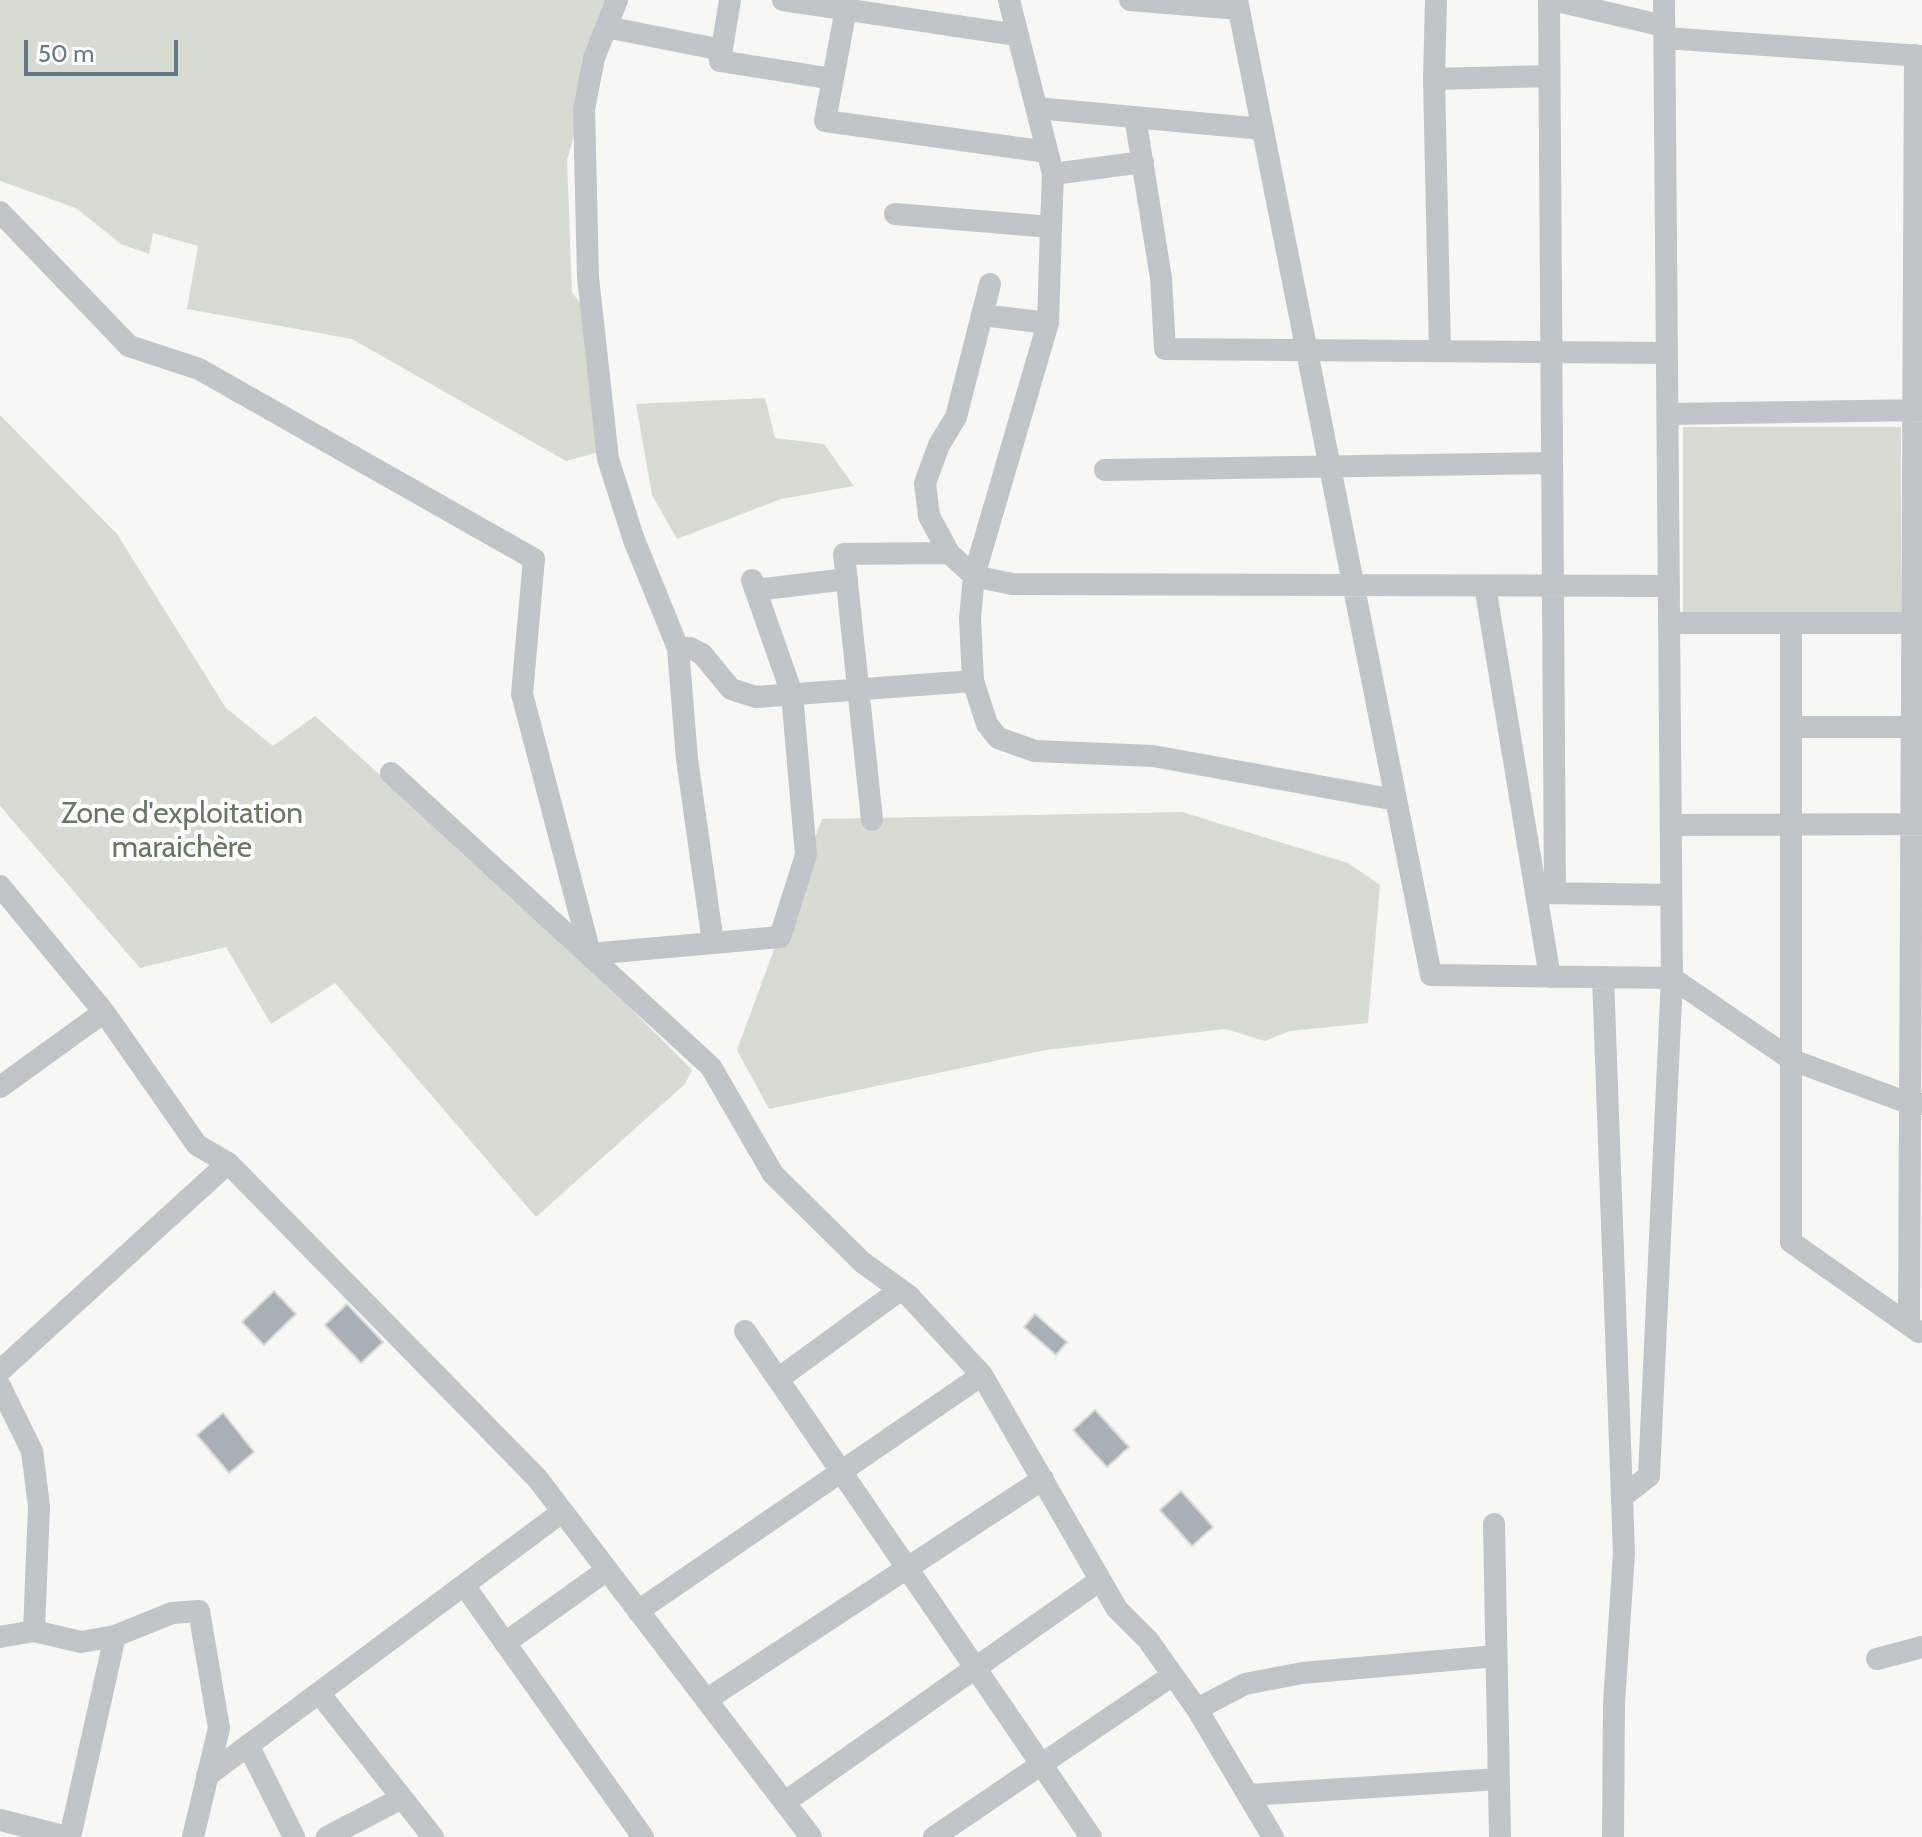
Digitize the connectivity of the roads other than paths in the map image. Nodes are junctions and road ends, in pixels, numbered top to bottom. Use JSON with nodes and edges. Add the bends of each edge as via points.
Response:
{"nodes":[{"id":1,"x":617,"y":0,"type":"edge"},
{"id":2,"x":730,"y":0,"type":"edge"},
{"id":3,"x":783,"y":0,"type":"edge"},
{"id":4,"x":1009,"y":0,"type":"edge"},
{"id":5,"x":1130,"y":0,"type":"edge"},
{"id":6,"x":1436,"y":0,"type":"edge"},
{"id":7,"x":1551,"y":0,"type":"edge"},
{"id":8,"x":1664,"y":0,"type":"edge"},
{"id":9,"x":1238,"y":4,"type":"edge"},
{"id":10,"x":846,"y":9,"type":"junction"},
{"id":11,"x":606,"y":27,"type":"junction"},
{"id":12,"x":1664,"y":32,"type":"junction"},
{"id":13,"x":1017,"y":35,"type":"junction"},
{"id":14,"x":722,"y":50,"type":"junction"},
{"id":15,"x":1918,"y":56,"type":"edge"},
{"id":16,"x":1549,"y":76,"type":"junction"},
{"id":17,"x":833,"y":79,"type":"junction"},
{"id":18,"x":1434,"y":79,"type":"junction"},
{"id":19,"x":1036,"y":108,"type":"junction"},
{"id":20,"x":1135,"y":117,"type":"junction"},
{"id":21,"x":1263,"y":129,"type":"junction"},
{"id":22,"x":1047,"y":152,"type":"junction"},
{"id":23,"x":1143,"y":162,"type":"junction"},
{"id":24,"x":1053,"y":174,"type":"junction"},
{"id":25,"x":0,"y":212,"type":"edge"},
{"id":26,"x":895,"y":214,"type":"dead end"},
{"id":27,"x":1051,"y":227,"type":"junction"},
{"id":28,"x":990,"y":284,"type":"dead end"},
{"id":29,"x":982,"y":315,"type":"junction"},
{"id":30,"x":1048,"y":323,"type":"junction"},
{"id":31,"x":1307,"y":351,"type":"junction"},
{"id":32,"x":1440,"y":351,"type":"junction"},
{"id":33,"x":1551,"y":352,"type":"junction"},
{"id":34,"x":1667,"y":353,"type":"junction"},
{"id":35,"x":1918,"y":410,"type":"edge"},
{"id":36,"x":1668,"y":414,"type":"junction"},
{"id":37,"x":1552,"y":463,"type":"junction"},
{"id":38,"x":1330,"y":467,"type":"junction"},
{"id":39,"x":1105,"y":470,"type":"dead end"},
{"id":40,"x":949,"y":553,"type":"junction"},
{"id":41,"x":974,"y":576,"type":"junction"},
{"id":42,"x":847,"y":579,"type":"junction"},
{"id":43,"x":1353,"y":585,"type":"junction"},
{"id":44,"x":1485,"y":586,"type":"junction"},
{"id":45,"x":1553,"y":586,"type":"junction"},
{"id":46,"x":1669,"y":586,"type":"junction"},
{"id":47,"x":1669,"y":623,"type":"junction"},
{"id":48,"x":1791,"y":623,"type":"junction"},
{"id":49,"x":1917,"y":623,"type":"edge"},
{"id":50,"x":678,"y":648,"type":"junction"},
{"id":51,"x":973,"y":681,"type":"junction"},
{"id":52,"x":858,"y":689,"type":"junction"},
{"id":53,"x":792,"y":694,"type":"junction"},
{"id":54,"x":1791,"y":727,"type":"junction"},
{"id":55,"x":1912,"y":727,"type":"junction"},
{"id":56,"x":391,"y":773,"type":"dead end"},
{"id":57,"x":1396,"y":800,"type":"junction"},
{"id":58,"x":872,"y":820,"type":"dead end"},
{"id":59,"x":1792,"y":824,"type":"junction"},
{"id":60,"x":1917,"y":824,"type":"edge"},
{"id":61,"x":1671,"y":825,"type":"junction"},
{"id":62,"x":0,"y":886,"type":"edge"},
{"id":63,"x":1546,"y":893,"type":"junction"},
{"id":64,"x":1671,"y":895,"type":"junction"},
{"id":65,"x":713,"y":943,"type":"junction"},
{"id":66,"x":590,"y":954,"type":"junction"},
{"id":67,"x":1550,"y":977,"type":"junction"},
{"id":68,"x":1603,"y":977,"type":"junction"},
{"id":69,"x":1672,"y":978,"type":"junction"},
{"id":70,"x":104,"y":1012,"type":"junction"},
{"id":71,"x":1792,"y":1060,"type":"junction"},
{"id":72,"x":0,"y":1087,"type":"edge"},
{"id":73,"x":1916,"y":1104,"type":"edge"},
{"id":74,"x":228,"y":1163,"type":"junction"},
{"id":75,"x":1916,"y":1195,"type":"edge"},
{"id":76,"x":900,"y":1290,"type":"junction"},
{"id":77,"x":1916,"y":1329,"type":"edge"},
{"id":78,"x":745,"y":1331,"type":"dead end"},
{"id":79,"x":0,"y":1371,"type":"edge"},
{"id":80,"x":982,"y":1375,"type":"junction"},
{"id":81,"x":778,"y":1379,"type":"junction"},
{"id":82,"x":0,"y":1386,"type":"edge"},
{"id":83,"x":841,"y":1472,"type":"junction"},
{"id":84,"x":1043,"y":1479,"type":"junction"},
{"id":85,"x":1622,"y":1497,"type":"junction"},
{"id":86,"x":562,"y":1512,"type":"junction"},
{"id":87,"x":1494,"y":1524,"type":"dead end"},
{"id":88,"x":907,"y":1568,"type":"junction"},
{"id":89,"x":607,"y":1570,"type":"junction"},
{"id":90,"x":1099,"y":1581,"type":"junction"},
{"id":91,"x":464,"y":1585,"type":"junction"},
{"id":92,"x":638,"y":1611,"type":"junction"},
{"id":93,"x":34,"y":1631,"type":"junction"},
{"id":94,"x":115,"y":1636,"type":"junction"},
{"id":95,"x":0,"y":1637,"type":"edge"},
{"id":96,"x":505,"y":1643,"type":"junction"},
{"id":97,"x":1922,"y":1647,"type":"edge"},
{"id":98,"x":1496,"y":1656,"type":"junction"},
{"id":99,"x":1877,"y":1659,"type":"dead end"},
{"id":100,"x":976,"y":1668,"type":"junction"},
{"id":101,"x":1173,"y":1675,"type":"junction"},
{"id":102,"x":319,"y":1693,"type":"junction"},
{"id":103,"x":706,"y":1700,"type":"junction"},
{"id":104,"x":1197,"y":1709,"type":"junction"},
{"id":105,"x":248,"y":1745,"type":"junction"},
{"id":106,"x":1042,"y":1764,"type":"junction"},
{"id":107,"x":207,"y":1776,"type":"junction"},
{"id":108,"x":1499,"y":1779,"type":"junction"},
{"id":109,"x":1248,"y":1795,"type":"junction"},
{"id":110,"x":402,"y":1798,"type":"junction"},
{"id":111,"x":785,"y":1802,"type":"junction"},
{"id":112,"x":0,"y":1820,"type":"edge"},
{"id":113,"x":68,"y":1837,"type":"edge"},
{"id":114,"x":193,"y":1837,"type":"edge"},
{"id":115,"x":294,"y":1837,"type":"edge"},
{"id":116,"x":327,"y":1837,"type":"edge"},
{"id":117,"x":433,"y":1837,"type":"edge"},
{"id":118,"x":643,"y":1837,"type":"edge"},
{"id":119,"x":811,"y":1837,"type":"edge"},
{"id":120,"x":934,"y":1837,"type":"edge"},
{"id":121,"x":1091,"y":1837,"type":"edge"},
{"id":122,"x":1273,"y":1837,"type":"edge"},
{"id":123,"x":1500,"y":1837,"type":"edge"},
{"id":124,"x":1613,"y":1837,"type":"edge"}],
"edges":[{"from":1,"to":11,"type":"street"},
{"from":2,"to":14,"type":"street"},
{"from":3,"to":10,"type":"street"},
{"from":4,"to":13,"type":"street"},
{"from":5,"to":9,"type":"street"},
{"from":6,"to":18,"type":"street"},
{"from":7,"to":12,"type":"street"},
{"from":7,"to":16,"type":"street"},
{"from":8,"to":12,"type":"street"},
{"from":9,"to":21,"type":"street"},
{"from":10,"to":13,"type":"street"},
{"from":10,"to":17,"type":"street"},
{"from":11,"to":14,"type":"street"},
{"from":11,"to":50,"type":"street","via":[[584,109],[588,277],[601,406],[608,459]]},
{"from":12,"to":15,"type":"street"},
{"from":12,"to":34,"type":"street"},
{"from":13,"to":19,"type":"street"},
{"from":14,"to":17,"type":"street","via":[[720,61]]},
{"from":15,"to":35,"type":"street"},
{"from":16,"to":18,"type":"street"},
{"from":16,"to":33,"type":"street"},
{"from":17,"to":22,"type":"street","via":[[825,121]]},
{"from":18,"to":32,"type":"street"},
{"from":19,"to":20,"type":"street"},
{"from":19,"to":22,"type":"street"},
{"from":20,"to":21,"type":"street"},
{"from":20,"to":23,"type":"street"},
{"from":21,"to":31,"type":"street"},
{"from":22,"to":24,"type":"street"},
{"from":23,"to":24,"type":"street"},
{"from":23,"to":31,"type":"street","via":[[1161,278],[1165,349]]},
{"from":24,"to":27,"type":"street"},
{"from":25,"to":66,"type":"street","via":[[129,346],[199,369],[534,559],[522,694]]},
{"from":26,"to":27,"type":"street"},
{"from":27,"to":30,"type":"street"},
{"from":28,"to":29,"type":"street"},
{"from":29,"to":30,"type":"street"},
{"from":29,"to":40,"type":"street","via":[[956,417],[925,483],[929,516]]},
{"from":30,"to":41,"type":"street"},
{"from":31,"to":32,"type":"street"},
{"from":31,"to":38,"type":"street"},
{"from":32,"to":33,"type":"street"},
{"from":33,"to":34,"type":"street"},
{"from":33,"to":37,"type":"street"},
{"from":34,"to":36,"type":"street"},
{"from":35,"to":36,"type":"street"},
{"from":35,"to":49,"type":"street"},
{"from":36,"to":46,"type":"street"},
{"from":37,"to":38,"type":"street"},
{"from":37,"to":45,"type":"street"},
{"from":38,"to":39,"type":"street"},
{"from":38,"to":43,"type":"street"},
{"from":40,"to":41,"type":"street"},
{"from":40,"to":42,"type":"street","via":[[844,554]]},
{"from":41,"to":43,"type":"street","via":[[1012,584]]},
{"from":41,"to":51,"type":"street"},
{"from":42,"to":52,"type":"street"},
{"from":42,"to":53,"type":"street","via":[[754,585]]},
{"from":43,"to":44,"type":"street"},
{"from":43,"to":57,"type":"street"},
{"from":44,"to":45,"type":"street"},
{"from":44,"to":63,"type":"street"},
{"from":45,"to":46,"type":"street"},
{"from":45,"to":63,"type":"street"},
{"from":46,"to":47,"type":"street"},
{"from":47,"to":48,"type":"street"},
{"from":47,"to":61,"type":"street"},
{"from":48,"to":49,"type":"street"},
{"from":48,"to":54,"type":"street"},
{"from":49,"to":55,"type":"street"},
{"from":50,"to":53,"type":"street","via":[[702,654],[731,689],[742,694]]},
{"from":50,"to":65,"type":"street","via":[[687,759]]},
{"from":51,"to":52,"type":"street"},
{"from":51,"to":57,"type":"street","via":[[987,724],[998,738],[1035,751],[1153,756]]},
{"from":52,"to":53,"type":"street"},
{"from":52,"to":58,"type":"street"},
{"from":53,"to":65,"type":"street","via":[[806,855],[780,937]]},
{"from":54,"to":55,"type":"street"},
{"from":54,"to":59,"type":"street"},
{"from":55,"to":60,"type":"street"},
{"from":56,"to":66,"type":"street"},
{"from":57,"to":67,"type":"street","via":[[1431,975]]},
{"from":59,"to":60,"type":"street"},
{"from":59,"to":61,"type":"street"},
{"from":59,"to":71,"type":"street"},
{"from":60,"to":73,"type":"street"},
{"from":61,"to":64,"type":"street"},
{"from":62,"to":70,"type":"street"},
{"from":63,"to":64,"type":"street"},
{"from":63,"to":67,"type":"street"},
{"from":64,"to":69,"type":"street"},
{"from":65,"to":66,"type":"street"},
{"from":66,"to":76,"type":"street","via":[[711,1067],[773,1174],[862,1262]]},
{"from":67,"to":68,"type":"street"},
{"from":68,"to":69,"type":"street"},
{"from":68,"to":85,"type":"street"},
{"from":69,"to":71,"type":"street"},
{"from":69,"to":85,"type":"street","via":[[1649,1476]]},
{"from":70,"to":72,"type":"street"},
{"from":70,"to":74,"type":"street","via":[[197,1145]]},
{"from":71,"to":73,"type":"street"},
{"from":71,"to":77,"type":"street","via":[[1791,1242]]},
{"from":73,"to":75,"type":"street"},
{"from":74,"to":79,"type":"street"},
{"from":74,"to":86,"type":"street","via":[[537,1478]]},
{"from":75,"to":77,"type":"street"},
{"from":76,"to":80,"type":"street"},
{"from":76,"to":81,"type":"street"},
{"from":78,"to":81,"type":"street"},
{"from":80,"to":83,"type":"street"},
{"from":80,"to":84,"type":"street"},
{"from":81,"to":83,"type":"street"},
{"from":82,"to":93,"type":"street","via":[[32,1451],[39,1506]]},
{"from":83,"to":88,"type":"street"},
{"from":83,"to":92,"type":"street"},
{"from":84,"to":88,"type":"street"},
{"from":84,"to":90,"type":"street"},
{"from":85,"to":124,"type":"street"},
{"from":86,"to":89,"type":"street"},
{"from":86,"to":91,"type":"street"},
{"from":87,"to":98,"type":"street"},
{"from":88,"to":100,"type":"street"},
{"from":88,"to":103,"type":"street"},
{"from":89,"to":92,"type":"street"},
{"from":89,"to":96,"type":"street"},
{"from":90,"to":100,"type":"street"},
{"from":90,"to":101,"type":"street"},
{"from":91,"to":96,"type":"street"},
{"from":91,"to":102,"type":"street"},
{"from":92,"to":103,"type":"street"},
{"from":93,"to":94,"type":"street","via":[[81,1642]]},
{"from":93,"to":95,"type":"street"},
{"from":94,"to":107,"type":"street","via":[[172,1613],[199,1611],[219,1728]]},
{"from":94,"to":113,"type":"street"},
{"from":96,"to":118,"type":"street"},
{"from":97,"to":99,"type":"street"},
{"from":98,"to":104,"type":"street","via":[[1302,1673],[1245,1684]]},
{"from":98,"to":108,"type":"street"},
{"from":100,"to":106,"type":"street"},
{"from":100,"to":111,"type":"street"},
{"from":101,"to":104,"type":"street"},
{"from":101,"to":106,"type":"street"},
{"from":102,"to":105,"type":"street"},
{"from":102,"to":110,"type":"street"},
{"from":103,"to":111,"type":"street"},
{"from":104,"to":109,"type":"street"},
{"from":105,"to":107,"type":"street"},
{"from":105,"to":115,"type":"street"},
{"from":106,"to":120,"type":"street"},
{"from":106,"to":121,"type":"street"},
{"from":107,"to":114,"type":"street"},
{"from":108,"to":109,"type":"street"},
{"from":108,"to":123,"type":"street"},
{"from":109,"to":122,"type":"street"},
{"from":110,"to":116,"type":"street"},
{"from":110,"to":117,"type":"street"},
{"from":111,"to":119,"type":"street"},
{"from":112,"to":113,"type":"street"}]}
